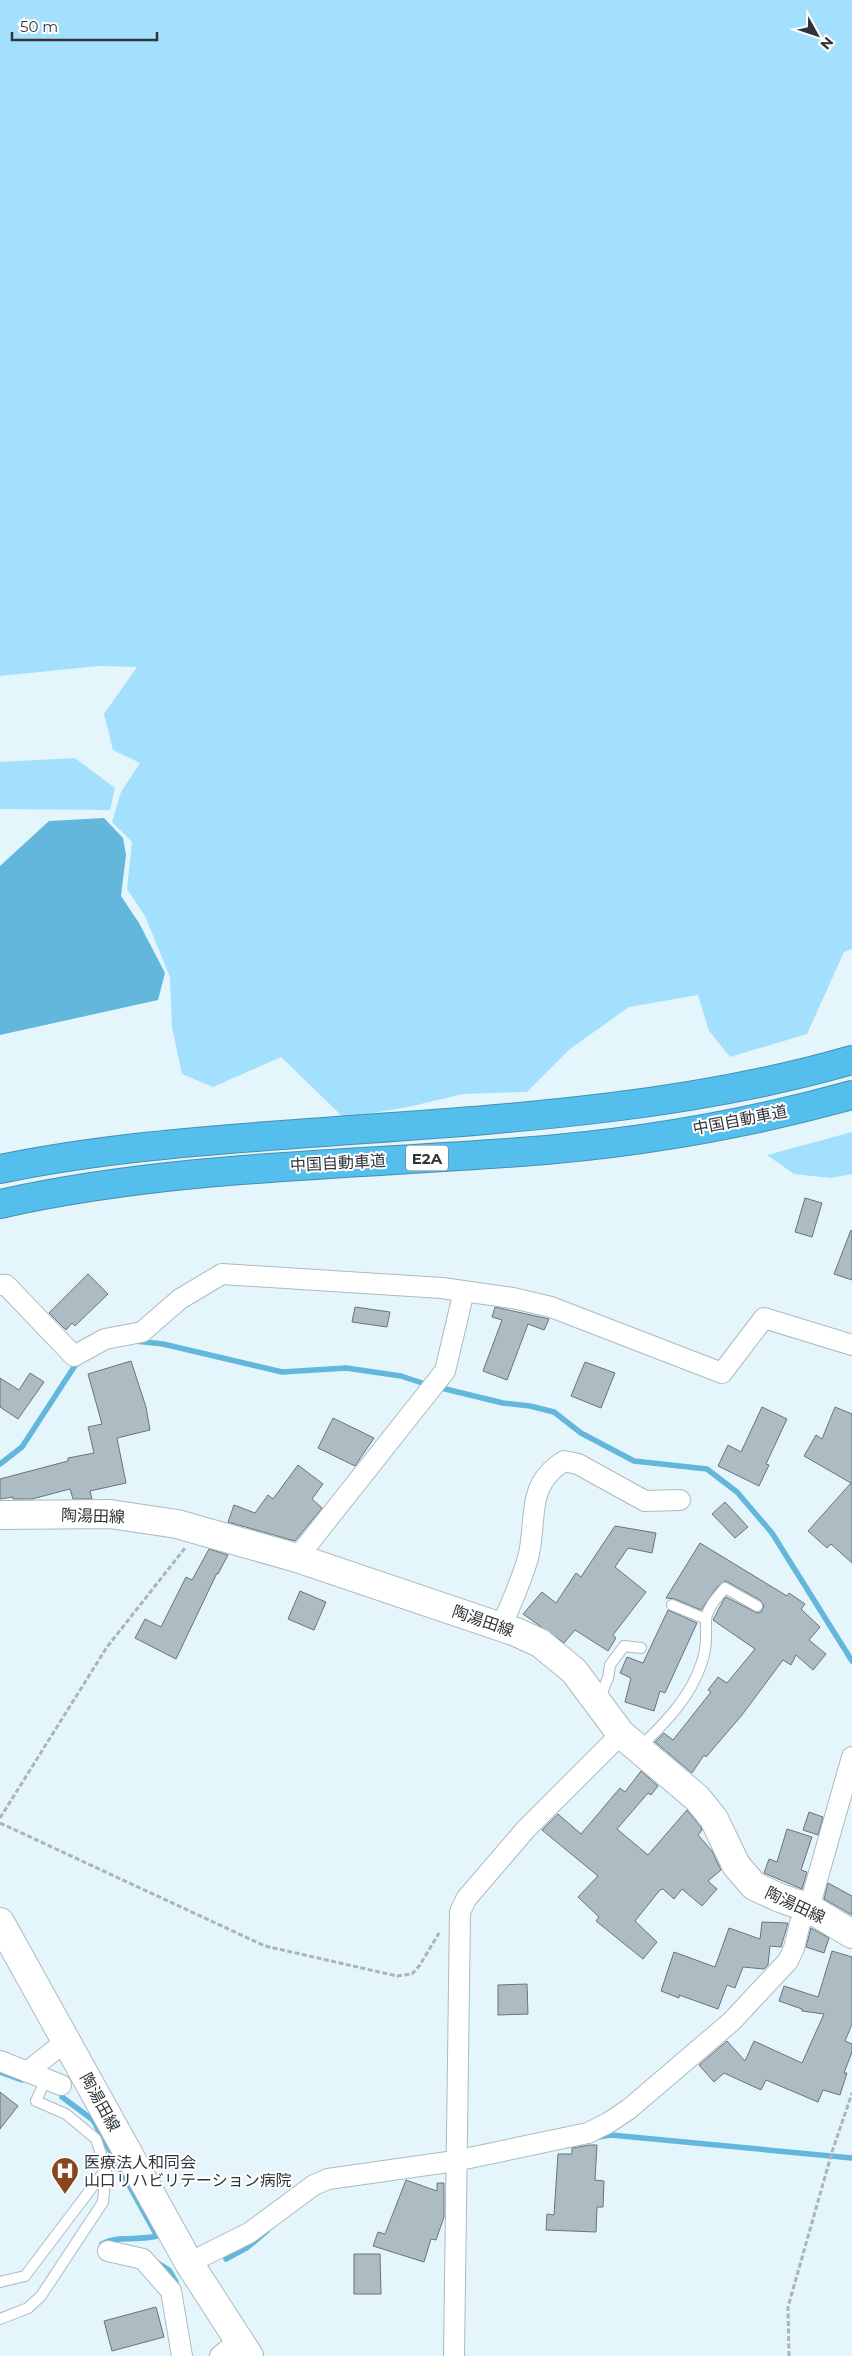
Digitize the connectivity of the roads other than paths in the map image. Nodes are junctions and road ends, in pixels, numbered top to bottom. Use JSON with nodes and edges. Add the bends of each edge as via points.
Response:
{"nodes":[{"id":1,"x":852,"y":1060,"type":"edge"},
{"id":2,"x":852,"y":1095,"type":"edge"},
{"id":3,"x":0,"y":1169,"type":"edge"},
{"id":4,"x":0,"y":1204,"type":"edge"},
{"id":5,"x":0,"y":1285,"type":"edge"},
{"id":6,"x":464,"y":1291,"type":"junction"},
{"id":7,"x":852,"y":1345,"type":"edge"},
{"id":8,"x":680,"y":1500,"type":"dead end"},
{"id":9,"x":0,"y":1516,"type":"edge"},
{"id":10,"x":297,"y":1558,"type":"junction"},
{"id":11,"x":672,"y":1605,"type":"dead end"},
{"id":12,"x":758,"y":1606,"type":"dead end"},
{"id":13,"x":706,"y":1619,"type":"junction"},
{"id":14,"x":501,"y":1627,"type":"junction"},
{"id":15,"x":641,"y":1648,"type":"dead end"},
{"id":16,"x":598,"y":1703,"type":"junction"},
{"id":17,"x":630,"y":1741,"type":"junction"},
{"id":18,"x":852,"y":1757,"type":"edge"},
{"id":19,"x":810,"y":1908,"type":"junction"},
{"id":20,"x":0,"y":1922,"type":"edge"},
{"id":21,"x":852,"y":1934,"type":"edge"},
{"id":22,"x":66,"y":2041,"type":"junction"},
{"id":23,"x":0,"y":2061,"type":"edge"},
{"id":24,"x":27,"y":2072,"type":"junction"},
{"id":25,"x":53,"y":2082,"type":"joint"},
{"id":26,"x":455,"y":2161,"type":"junction"},
{"id":27,"x":106,"y":2169,"type":"junction"},
{"id":28,"x":108,"y":2251,"type":"dead end"},
{"id":29,"x":189,"y":2262,"type":"junction"},
{"id":30,"x":0,"y":2282,"type":"edge"},
{"id":31,"x":0,"y":2319,"type":"edge"},
{"id":32,"x":236,"y":2351,"type":"edge"},
{"id":33,"x":182,"y":2356,"type":"edge"},
{"id":34,"x":187,"y":2356,"type":"edge"},
{"id":35,"x":454,"y":2356,"type":"edge"}],
"edges":[{"from":1,"to":3,"type":"highway","name":"中国自動車道","number":"E2A","via":[[737,1088],[653,1101],[517,1118],[110,1150]]},
{"from":2,"to":4,"type":"highway","name":"中国自動車道","number":"E2A","via":[[741,1121],[642,1139],[522,1152],[251,1168],[113,1185]]},
{"from":5,"to":6,"type":"street","via":[[6,1285],[74,1356],[105,1339],[142,1332],[180,1299],[222,1274]]},
{"from":6,"to":7,"type":"street","via":[[551,1307],[722,1373],[764,1318]]},
{"from":6,"to":10,"type":"street","via":[[445,1371]]},
{"from":8,"to":14,"type":"street","via":[[645,1500],[578,1464],[564,1462],[552,1469],[536,1491],[530,1549],[523,1576]]},
{"from":9,"to":10,"type":"main road","name":"陶湯田線","via":[[110,1514],[177,1524]]},
{"from":10,"to":14,"type":"main road","name":"陶湯田線"},
{"from":11,"to":13,"type":"lane"},
{"from":12,"to":13,"type":"lane","via":[[725,1588]]},
{"from":13,"to":17,"type":"lane","via":[[708,1634],[702,1662],[691,1686],[671,1717]]},
{"from":14,"to":16,"type":"main road","name":"陶湯田線","via":[[540,1643],[574,1671]]},
{"from":15,"to":16,"type":"lane","via":[[624,1646],[610,1665]]},
{"from":16,"to":17,"type":"main road","name":"陶湯田線"},
{"from":17,"to":19,"type":"main road","name":"陶湯田線","via":[[697,1798],[714,1819],[736,1865],[754,1886]]},
{"from":17,"to":26,"type":"street","via":[[513,1843],[466,1898],[460,1912]]},
{"from":18,"to":19,"type":"street"},
{"from":19,"to":21,"type":"main road","name":"陶湯田線"},
{"from":19,"to":26,"type":"street","via":[[800,1923],[788,1961],[732,2021],[629,2109],[588,2132]]},
{"from":20,"to":22,"type":"main road","name":"陶湯田線"},
{"from":22,"to":24,"type":"street"},
{"from":22,"to":29,"type":"main road","name":"陶湯田線"},
{"from":23,"to":24,"type":"street"},
{"from":24,"to":25,"type":"street"},
{"from":25,"to":27,"type":"lane","via":[[36,2101],[66,2114],[96,2139]]},
{"from":26,"to":29,"type":"street","via":[[328,2179],[314,2185],[249,2233]]},
{"from":26,"to":35,"type":"street"},
{"from":27,"to":30,"type":"lane","via":[[25,2276]]},
{"from":27,"to":31,"type":"lane","via":[[103,2202],[41,2296],[28,2308]]},
{"from":28,"to":33,"type":"street","via":[[143,2260],[171,2291]]},
{"from":29,"to":32,"type":"main road","name":"陶湯田線"},
{"from":33,"to":34,"type":"street"}]}
